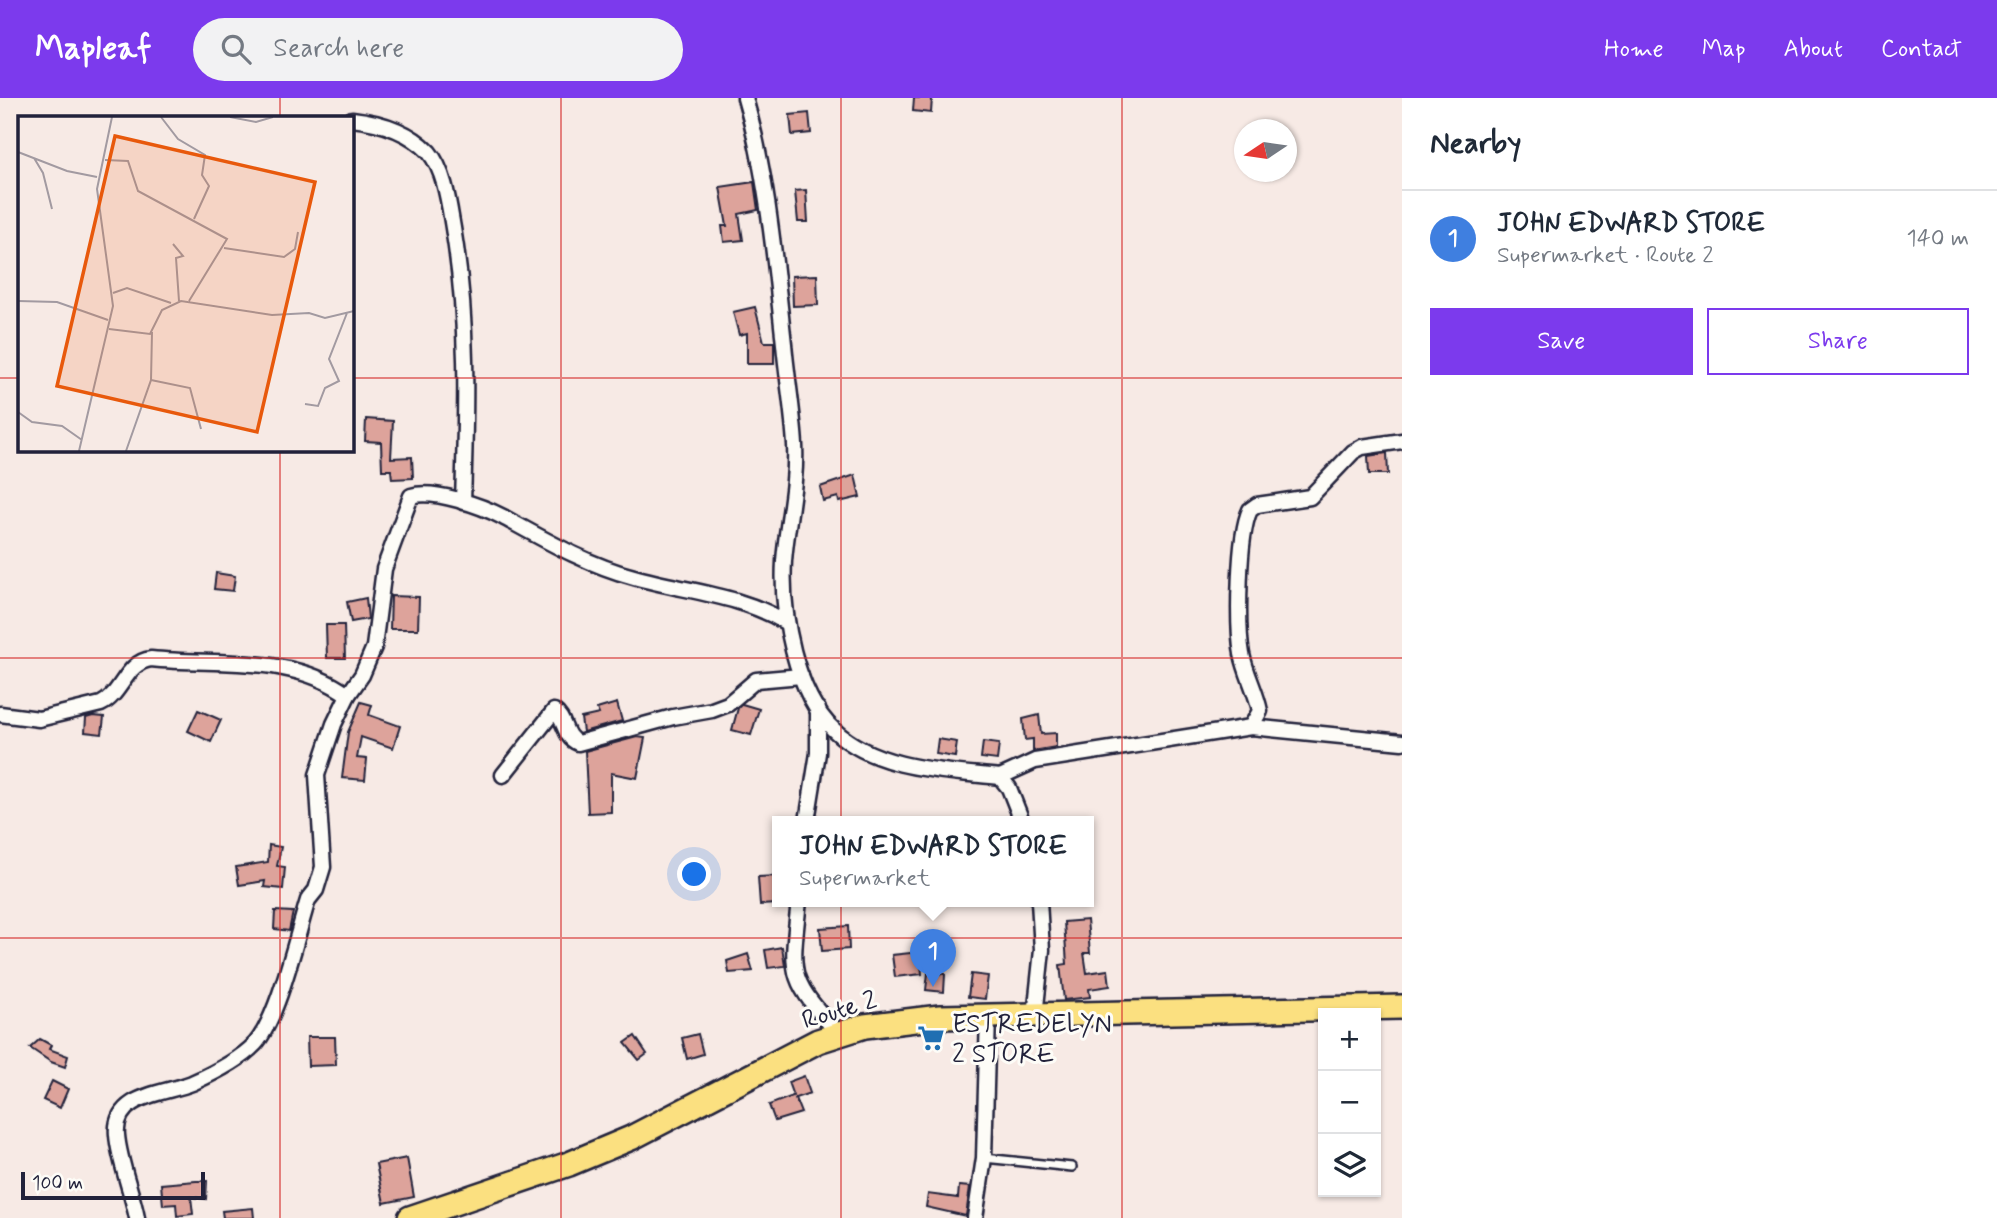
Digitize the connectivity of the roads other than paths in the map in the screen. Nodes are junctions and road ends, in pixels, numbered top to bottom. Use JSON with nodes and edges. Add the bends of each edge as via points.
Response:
{"nodes":[{"id":1,"x":745,"y":98,"type":"edge"},
{"id":2,"x":354,"y":119,"type":"edge"},
{"id":3,"x":1402,"y":441,"type":"edge"},
{"id":4,"x":463,"y":502,"type":"junction"},
{"id":5,"x":787,"y":623,"type":"junction"},
{"id":6,"x":801,"y":676,"type":"junction"},
{"id":7,"x":348,"y":695,"type":"junction"},
{"id":8,"x":818,"y":709,"type":"junction"},
{"id":9,"x":0,"y":714,"type":"edge"},
{"id":10,"x":1251,"y":727,"type":"junction"},
{"id":11,"x":1402,"y":742,"type":"edge"},
{"id":12,"x":503,"y":775,"type":"dead end"},
{"id":13,"x":1000,"y":777,"type":"junction"},
{"id":14,"x":808,"y":816,"type":"edge"},
{"id":15,"x":1020,"y":816,"type":"edge"},
{"id":16,"x":798,"y":907,"type":"edge"},
{"id":17,"x":1039,"y":907,"type":"edge"},
{"id":18,"x":1402,"y":1007,"type":"edge"},
{"id":19,"x":988,"y":1015,"type":"junction"},
{"id":20,"x":1035,"y":1016,"type":"junction"},
{"id":21,"x":839,"y":1034,"type":"junction"},
{"id":22,"x":984,"y":1158,"type":"junction"},
{"id":23,"x":1072,"y":1167,"type":"dead end"},
{"id":24,"x":137,"y":1218,"type":"edge"},
{"id":25,"x":411,"y":1218,"type":"edge"},
{"id":26,"x":975,"y":1218,"type":"edge"}],
"edges":[{"from":1,"to":5,"type":"street","via":[[773,244],[795,446],[784,562]]},
{"from":2,"to":4,"type":"street","via":[[379,122],[411,139],[429,153],[443,183],[460,273],[467,350]]},
{"from":3,"to":10,"type":"street","via":[[1353,452],[1310,497],[1250,510],[1241,568],[1240,620],[1242,656],[1260,711]]},
{"from":4,"to":5,"type":"street","via":[[492,511],[590,561],[634,577],[741,601]]},
{"from":4,"to":7,"type":"street","via":[[423,495],[408,499],[384,569],[374,647]]},
{"from":5,"to":6,"type":"street"},
{"from":6,"to":8,"type":"street"},
{"from":6,"to":12,"type":"street","via":[[756,680],[728,704],[712,710],[578,743],[554,711]]},
{"from":7,"to":9,"type":"street","via":[[310,673],[264,664],[152,659],[135,665],[101,705],[39,719]]},
{"from":7,"to":24,"type":"street","via":[[317,775],[323,838],[321,876],[308,900],[287,971],[258,1041],[191,1083],[150,1094],[126,1107],[119,1119],[116,1134]]},
{"from":8,"to":13,"type":"street","via":[[834,730],[880,757]]},
{"from":8,"to":14,"type":"street","via":[[818,753]]},
{"from":10,"to":11,"type":"street"},
{"from":10,"to":13,"type":"street","via":[[1035,761]]},
{"from":13,"to":15,"type":"street"},
{"from":16,"to":21,"type":"street","via":[[793,966],[798,985]]},
{"from":17,"to":20,"type":"street","via":[[1042,950]]},
{"from":18,"to":20,"type":"highway","name":"Route 2"},
{"from":19,"to":20,"type":"highway","name":"Route 2"},
{"from":19,"to":21,"type":"highway","name":"Route 2","via":[[907,1020]]},
{"from":19,"to":22,"type":"street"},
{"from":21,"to":25,"type":"highway","name":"Route 2","via":[[784,1057],[631,1138]]},
{"from":22,"to":23,"type":"lane"},
{"from":22,"to":26,"type":"street"}]}
